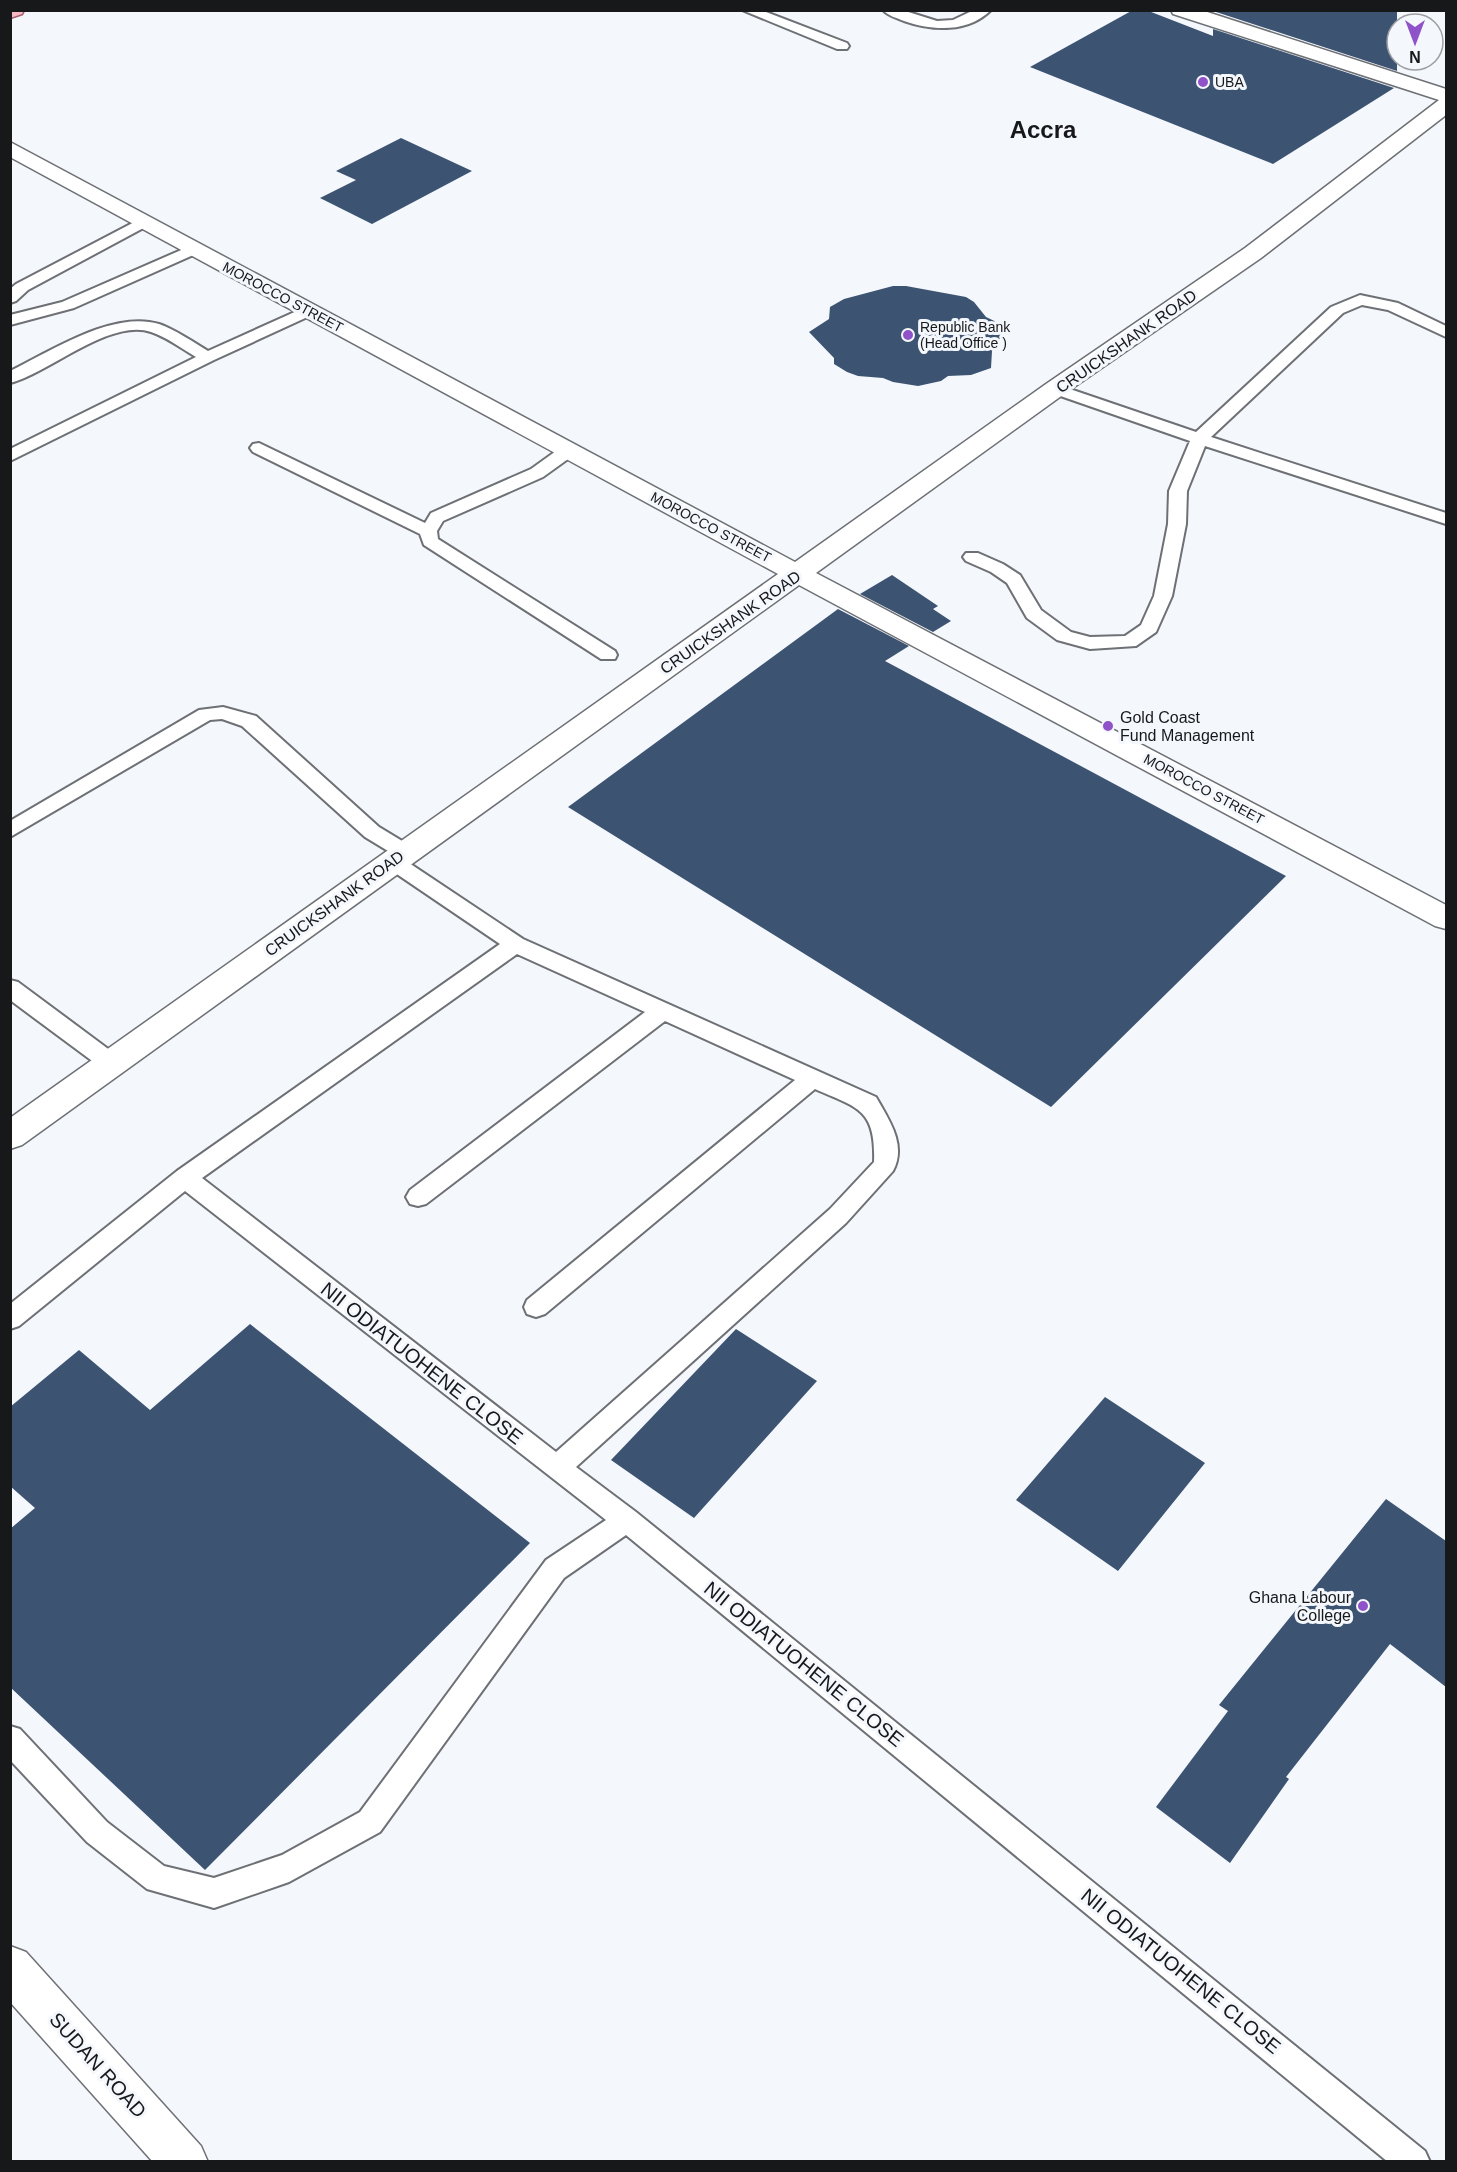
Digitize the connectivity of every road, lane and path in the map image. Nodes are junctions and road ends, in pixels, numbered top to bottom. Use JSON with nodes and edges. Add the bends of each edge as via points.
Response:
{"nodes":[{"id":1,"x":748,"y":10,"type":"edge"},
{"id":2,"x":889,"y":10,"type":"edge"},
{"id":3,"x":985,"y":10,"type":"edge"},
{"id":4,"x":1179,"y":10,"type":"edge"},
{"id":5,"x":842,"y":46,"type":"dead end"},
{"id":6,"x":1446,"y":96,"type":"edge"},
{"id":7,"x":1446,"y":105,"type":"edge"},
{"id":8,"x":10,"y":148,"type":"edge"},
{"id":9,"x":144,"y":222,"type":"junction"},
{"id":10,"x":195,"y":249,"type":"junction"},
{"id":11,"x":16,"y":288,"type":"edge"},
{"id":12,"x":308,"y":311,"type":"junction"},
{"id":13,"x":10,"y":320,"type":"edge"},
{"id":14,"x":1446,"y":332,"type":"edge"},
{"id":15,"x":208,"y":357,"type":"junction"},
{"id":16,"x":10,"y":378,"type":"edge"},
{"id":17,"x":1055,"y":389,"type":"junction"},
{"id":18,"x":1199,"y":439,"type":"junction"},
{"id":19,"x":258,"y":448,"type":"dead end"},
{"id":20,"x":569,"y":450,"type":"junction"},
{"id":21,"x":10,"y":456,"type":"edge"},
{"id":22,"x":1446,"y":519,"type":"edge"},
{"id":23,"x":428,"y":531,"type":"junction"},
{"id":24,"x":972,"y":557,"type":"dead end"},
{"id":25,"x":798,"y":574,"type":"junction"},
{"id":26,"x":608,"y":656,"type":"dead end"},
{"id":27,"x":10,"y":830,"type":"edge"},
{"id":28,"x":399,"y":857,"type":"junction"},
{"id":29,"x":1446,"y":918,"type":"edge"},
{"id":30,"x":515,"y":944,"type":"junction"},
{"id":31,"x":10,"y":988,"type":"edge"},
{"id":32,"x":662,"y":1011,"type":"junction"},
{"id":33,"x":111,"y":1063,"type":"junction"},
{"id":34,"x":812,"y":1079,"type":"junction"},
{"id":35,"x":10,"y":1136,"type":"edge"},
{"id":36,"x":185,"y":1178,"type":"junction"},
{"id":37,"x":418,"y":1197,"type":"dead end"},
{"id":38,"x":536,"y":1307,"type":"dead end"},
{"id":39,"x":10,"y":1319,"type":"edge"},
{"id":40,"x":557,"y":1468,"type":"junction"},
{"id":41,"x":627,"y":1520,"type":"junction"},
{"id":42,"x":10,"y":1739,"type":"edge"},
{"id":43,"x":10,"y":1968,"type":"edge"},
{"id":44,"x":184,"y":2162,"type":"edge"},
{"id":45,"x":1414,"y":2162,"type":"edge"}],
"edges":[{"from":1,"to":5,"type":"lane"},
{"from":2,"to":3,"type":"lane","via":[[933,27],[961,22]]},
{"from":4,"to":6,"type":"street"},
{"from":7,"to":17,"type":"street","name":"CRUICKSHANK ROAD","via":[[1253,253]]},
{"from":8,"to":9,"type":"street","name":"MOROCCO STREET"},
{"from":9,"to":10,"type":"street","name":"MOROCCO STREET"},
{"from":9,"to":11,"type":"lane"},
{"from":10,"to":12,"type":"street","name":"MOROCCO STREET"},
{"from":10,"to":13,"type":"lane","via":[[68,305]]},
{"from":12,"to":15,"type":"lane"},
{"from":12,"to":20,"type":"street","name":"MOROCCO STREET"},
{"from":14,"to":18,"type":"lane","via":[[1392,306],[1360,300],[1337,310]]},
{"from":15,"to":16,"type":"lane","via":[[153,327],[127,326],[104,332]]},
{"from":15,"to":21,"type":"lane"},
{"from":17,"to":18,"type":"lane"},
{"from":17,"to":25,"type":"street","name":"CRUICKSHANK ROAD"},
{"from":18,"to":22,"type":"lane"},
{"from":18,"to":24,"type":"lane","via":[[1178,491],[1177,524],[1162,596],[1149,628],[1129,642],[1090,644],[1064,636],[1034,614],[1014,579]]},
{"from":19,"to":23,"type":"lane"},
{"from":20,"to":23,"type":"lane","via":[[537,473],[437,517]]},
{"from":20,"to":25,"type":"street","name":"MOROCCO STREET"},
{"from":23,"to":26,"type":"lane","via":[[430,541]]},
{"from":25,"to":28,"type":"street","name":"CRUICKSHANK ROAD"},
{"from":25,"to":29,"type":"street","name":"MOROCCO STREET"},
{"from":27,"to":28,"type":"lane","via":[[206,714],[223,712],[249,721]]},
{"from":28,"to":30,"type":"lane"},
{"from":28,"to":33,"type":"street","name":"CRUICKSHANK ROAD"},
{"from":30,"to":32,"type":"lane"},
{"from":30,"to":36,"type":"lane"},
{"from":31,"to":33,"type":"lane"},
{"from":32,"to":34,"type":"lane"},
{"from":32,"to":37,"type":"lane"},
{"from":33,"to":35,"type":"street","name":"CRUICKSHANK ROAD"},
{"from":34,"to":38,"type":"lane"},
{"from":34,"to":40,"type":"lane","via":[[868,1103],[886,1135],[885,1166],[838,1216]]},
{"from":36,"to":39,"type":"lane"},
{"from":36,"to":40,"type":"lane","name":"NII ODIATUOHENE CLOSE"},
{"from":40,"to":41,"type":"lane","name":"NII ODIATUOHENE CLOSE"},
{"from":41,"to":42,"type":"lane","via":[[555,1569],[370,1822],[289,1868],[214,1893],[157,1878],[97,1832]]},
{"from":41,"to":45,"type":"lane","name":"NII ODIATUOHENE CLOSE"},
{"from":43,"to":44,"type":"street","name":"SUDAN ROAD"}]}
